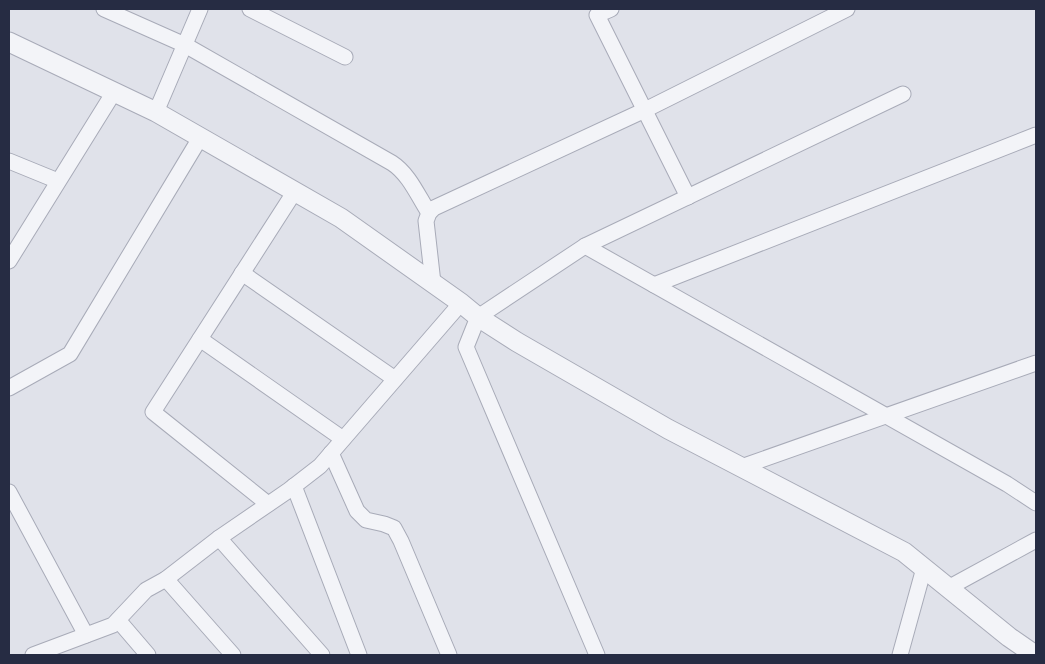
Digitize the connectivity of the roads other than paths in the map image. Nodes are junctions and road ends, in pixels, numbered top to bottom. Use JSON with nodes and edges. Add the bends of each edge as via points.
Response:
{"nodes":[{"id":1,"x":104,"y":9,"type":"edge"},
{"id":2,"x":200,"y":9,"type":"edge"},
{"id":3,"x":250,"y":9,"type":"edge"},
{"id":4,"x":611,"y":9,"type":"edge"},
{"id":5,"x":847,"y":9,"type":"edge"},
{"id":6,"x":9,"y":42,"type":"edge"},
{"id":7,"x":185,"y":45,"type":"junction"},
{"id":8,"x":345,"y":57,"type":"dead end"},
{"id":9,"x":114,"y":92,"type":"junction"},
{"id":10,"x":903,"y":94,"type":"dead end"},
{"id":11,"x":645,"y":110,"type":"junction"},
{"id":12,"x":156,"y":112,"type":"junction"},
{"id":13,"x":1036,"y":135,"type":"edge"},
{"id":14,"x":200,"y":138,"type":"junction"},
{"id":15,"x":9,"y":161,"type":"edge"},
{"id":16,"x":58,"y":181,"type":"junction"},
{"id":17,"x":295,"y":192,"type":"junction"},
{"id":18,"x":688,"y":197,"type":"junction"},
{"id":19,"x":429,"y":213,"type":"junction"},
{"id":20,"x":585,"y":246,"type":"junction"},
{"id":21,"x":9,"y":261,"type":"edge"},
{"id":22,"x":242,"y":273,"type":"junction"},
{"id":23,"x":433,"y":283,"type":"junction"},
{"id":24,"x":654,"y":285,"type":"junction"},
{"id":25,"x":461,"y":303,"type":"junction"},
{"id":26,"x":478,"y":317,"type":"junction"},
{"id":27,"x":200,"y":339,"type":"junction"},
{"id":28,"x":1036,"y":363,"type":"edge"},
{"id":29,"x":395,"y":379,"type":"junction"},
{"id":30,"x":9,"y":388,"type":"edge"},
{"id":31,"x":886,"y":416,"type":"junction"},
{"id":32,"x":343,"y":440,"type":"junction"},
{"id":33,"x":331,"y":453,"type":"junction"},
{"id":34,"x":741,"y":467,"type":"junction"},
{"id":35,"x":294,"y":486,"type":"junction"},
{"id":36,"x":9,"y":492,"type":"edge"},
{"id":37,"x":1036,"y":503,"type":"edge"},
{"id":38,"x":268,"y":504,"type":"junction"},
{"id":39,"x":219,"y":538,"type":"junction"},
{"id":40,"x":1036,"y":540,"type":"edge"},
{"id":41,"x":924,"y":568,"type":"junction"},
{"id":42,"x":166,"y":579,"type":"junction"},
{"id":43,"x":948,"y":588,"type":"junction"},
{"id":44,"x":118,"y":620,"type":"junction"},
{"id":45,"x":86,"y":635,"type":"junction"},
{"id":46,"x":57,"y":651,"type":"edge"},
{"id":47,"x":33,"y":655,"type":"edge"},
{"id":48,"x":148,"y":655,"type":"edge"},
{"id":49,"x":233,"y":655,"type":"edge"},
{"id":50,"x":322,"y":655,"type":"edge"},
{"id":51,"x":359,"y":655,"type":"edge"},
{"id":52,"x":449,"y":655,"type":"edge"},
{"id":53,"x":597,"y":655,"type":"edge"},
{"id":54,"x":900,"y":655,"type":"edge"},
{"id":55,"x":1035,"y":655,"type":"edge"}],
"edges":[{"from":1,"to":7,"type":"street"},
{"from":2,"to":7,"type":"street"},
{"from":3,"to":8,"type":"street"},
{"from":4,"to":11,"type":"street","via":[[597,15]]},
{"from":5,"to":11,"type":"street"},
{"from":6,"to":9,"type":"street"},
{"from":7,"to":12,"type":"street"},
{"from":7,"to":19,"type":"street","via":[[392,162],[403,172]]},
{"from":9,"to":12,"type":"street"},
{"from":9,"to":16,"type":"street"},
{"from":10,"to":18,"type":"street"},
{"from":11,"to":18,"type":"street"},
{"from":11,"to":19,"type":"street"},
{"from":12,"to":14,"type":"street"},
{"from":13,"to":24,"type":"street"},
{"from":14,"to":17,"type":"street"},
{"from":14,"to":30,"type":"street","via":[[70,354]]},
{"from":15,"to":16,"type":"street"},
{"from":16,"to":21,"type":"street"},
{"from":17,"to":22,"type":"street"},
{"from":17,"to":23,"type":"street","via":[[341,218]]},
{"from":18,"to":20,"type":"street"},
{"from":19,"to":23,"type":"street","via":[[426,221]]},
{"from":20,"to":24,"type":"street"},
{"from":20,"to":26,"type":"street"},
{"from":22,"to":27,"type":"street"},
{"from":22,"to":29,"type":"street"},
{"from":23,"to":25,"type":"street"},
{"from":24,"to":31,"type":"street"},
{"from":25,"to":26,"type":"street"},
{"from":25,"to":29,"type":"street"},
{"from":26,"to":34,"type":"street","via":[[668,429]]},
{"from":26,"to":53,"type":"street","via":[[466,347]]},
{"from":27,"to":32,"type":"street"},
{"from":27,"to":38,"type":"street","via":[[153,412]]},
{"from":28,"to":31,"type":"street"},
{"from":29,"to":32,"type":"street"},
{"from":31,"to":34,"type":"street"},
{"from":31,"to":37,"type":"street"},
{"from":32,"to":33,"type":"street"},
{"from":33,"to":35,"type":"street"},
{"from":33,"to":52,"type":"street","via":[[357,511],[366,520],[394,528],[402,541]]},
{"from":34,"to":41,"type":"street","via":[[904,552]]},
{"from":35,"to":38,"type":"street"},
{"from":35,"to":51,"type":"street"},
{"from":36,"to":45,"type":"street"},
{"from":38,"to":39,"type":"street"},
{"from":39,"to":42,"type":"street"},
{"from":39,"to":50,"type":"street"},
{"from":40,"to":43,"type":"street"},
{"from":41,"to":43,"type":"street"},
{"from":41,"to":54,"type":"street"},
{"from":42,"to":44,"type":"street","via":[[146,590]]},
{"from":42,"to":49,"type":"street"},
{"from":43,"to":55,"type":"street"},
{"from":44,"to":45,"type":"street"},
{"from":44,"to":48,"type":"street"},
{"from":45,"to":46,"type":"street"},
{"from":46,"to":47,"type":"street"}]}
